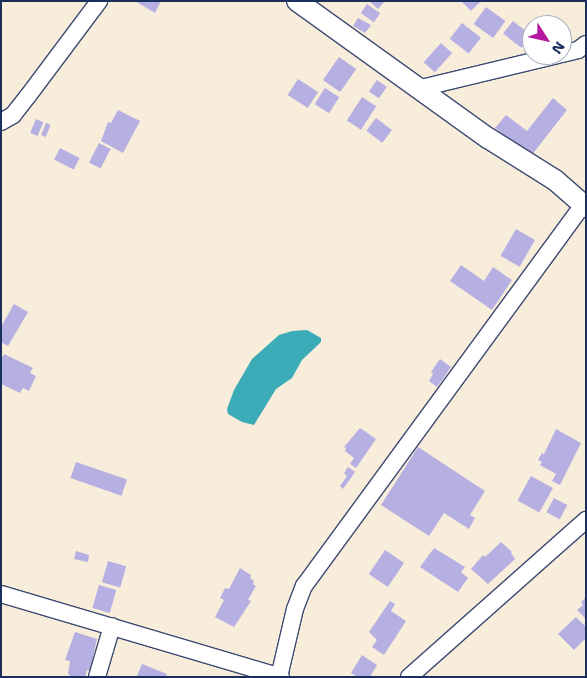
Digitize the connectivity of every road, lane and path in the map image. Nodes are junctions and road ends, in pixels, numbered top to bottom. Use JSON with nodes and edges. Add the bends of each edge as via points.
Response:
{"nodes":[{"id":1,"x":99,"y":1,"type":"edge"},
{"id":2,"x":297,"y":1,"type":"edge"},
{"id":3,"x":586,"y":44,"type":"edge"},
{"id":4,"x":572,"y":52,"type":"edge"},
{"id":5,"x":522,"y":64,"type":"edge"},
{"id":6,"x":421,"y":88,"type":"junction"},
{"id":7,"x":1,"y":122,"type":"edge"},
{"id":8,"x":584,"y":206,"type":"edge"},
{"id":9,"x":586,"y":520,"type":"edge"},
{"id":10,"x":1,"y":594,"type":"edge"},
{"id":11,"x":112,"y":626,"type":"junction"},
{"id":12,"x":280,"y":676,"type":"edge"},
{"id":13,"x":97,"y":677,"type":"edge"},
{"id":14,"x":409,"y":677,"type":"edge"}],
"edges":[{"from":1,"to":7,"type":"street","via":[[28,96],[12,115]]},
{"from":2,"to":6,"type":"street"},
{"from":3,"to":4,"type":"street"},
{"from":5,"to":6,"type":"street"},
{"from":6,"to":8,"type":"street","via":[[488,138],[555,180]]},
{"from":8,"to":12,"type":"street","via":[[304,586],[295,609]]},
{"from":9,"to":14,"type":"street"},
{"from":10,"to":11,"type":"street"},
{"from":11,"to":12,"type":"street"},
{"from":11,"to":13,"type":"street"}]}
